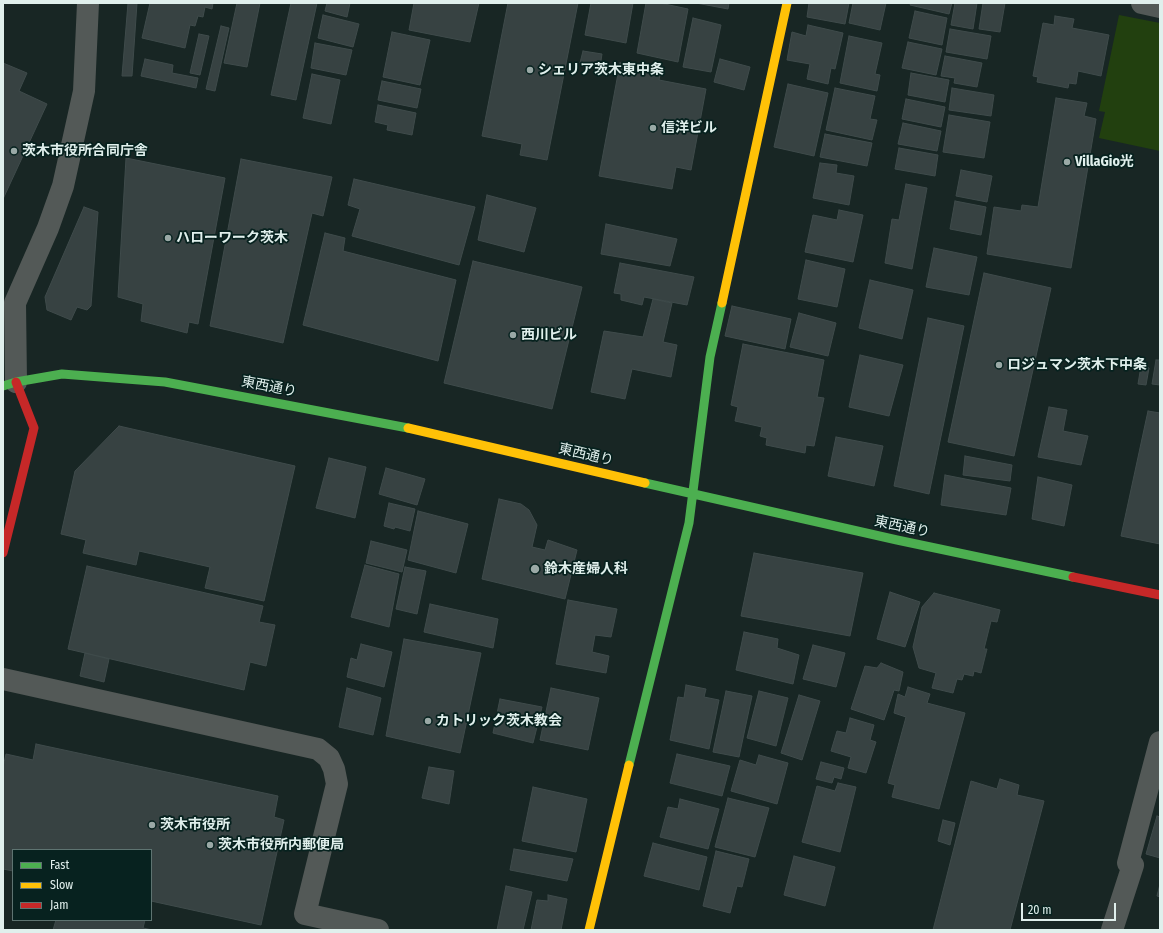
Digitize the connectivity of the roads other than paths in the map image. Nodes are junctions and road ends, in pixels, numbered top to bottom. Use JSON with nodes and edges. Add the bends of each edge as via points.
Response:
{"nodes":[{"id":1,"x":88,"y":3,"type":"edge"},
{"id":2,"x":787,"y":3,"type":"edge"},
{"id":3,"x":1142,"y":3,"type":"edge"},
{"id":4,"x":1160,"y":7,"type":"edge"},
{"id":5,"x":10,"y":384,"type":"edge"},
{"id":6,"x":692,"y":493,"type":"junction"},
{"id":7,"x":3,"y":553,"type":"edge"},
{"id":8,"x":1160,"y":595,"type":"edge"},
{"id":9,"x":3,"y":679,"type":"edge"},
{"id":10,"x":1160,"y":742,"type":"edge"},
{"id":11,"x":378,"y":930,"type":"edge"},
{"id":12,"x":589,"y":930,"type":"edge"},
{"id":13,"x":1112,"y":930,"type":"edge"}],
"edges":[{"from":1,"to":5,"type":"street","via":[[84,90],[64,186],[16,303]]},
{"from":2,"to":6,"type":"street","via":[[710,357]]},
{"from":3,"to":4,"type":"street"},
{"from":5,"to":6,"type":"street","name":"東西通り","via":[[62,374],[165,382],[386,424]]},
{"from":5,"to":7,"type":"street","via":[[34,428]]},
{"from":6,"to":8,"type":"street","name":"東西通り","via":[[897,540]]},
{"from":6,"to":12,"type":"street","via":[[690,523]]},
{"from":9,"to":11,"type":"street","via":[[318,749],[329,758],[337,784],[305,914]]},
{"from":10,"to":13,"type":"street","via":[[1128,863],[1133,865]]}]}
